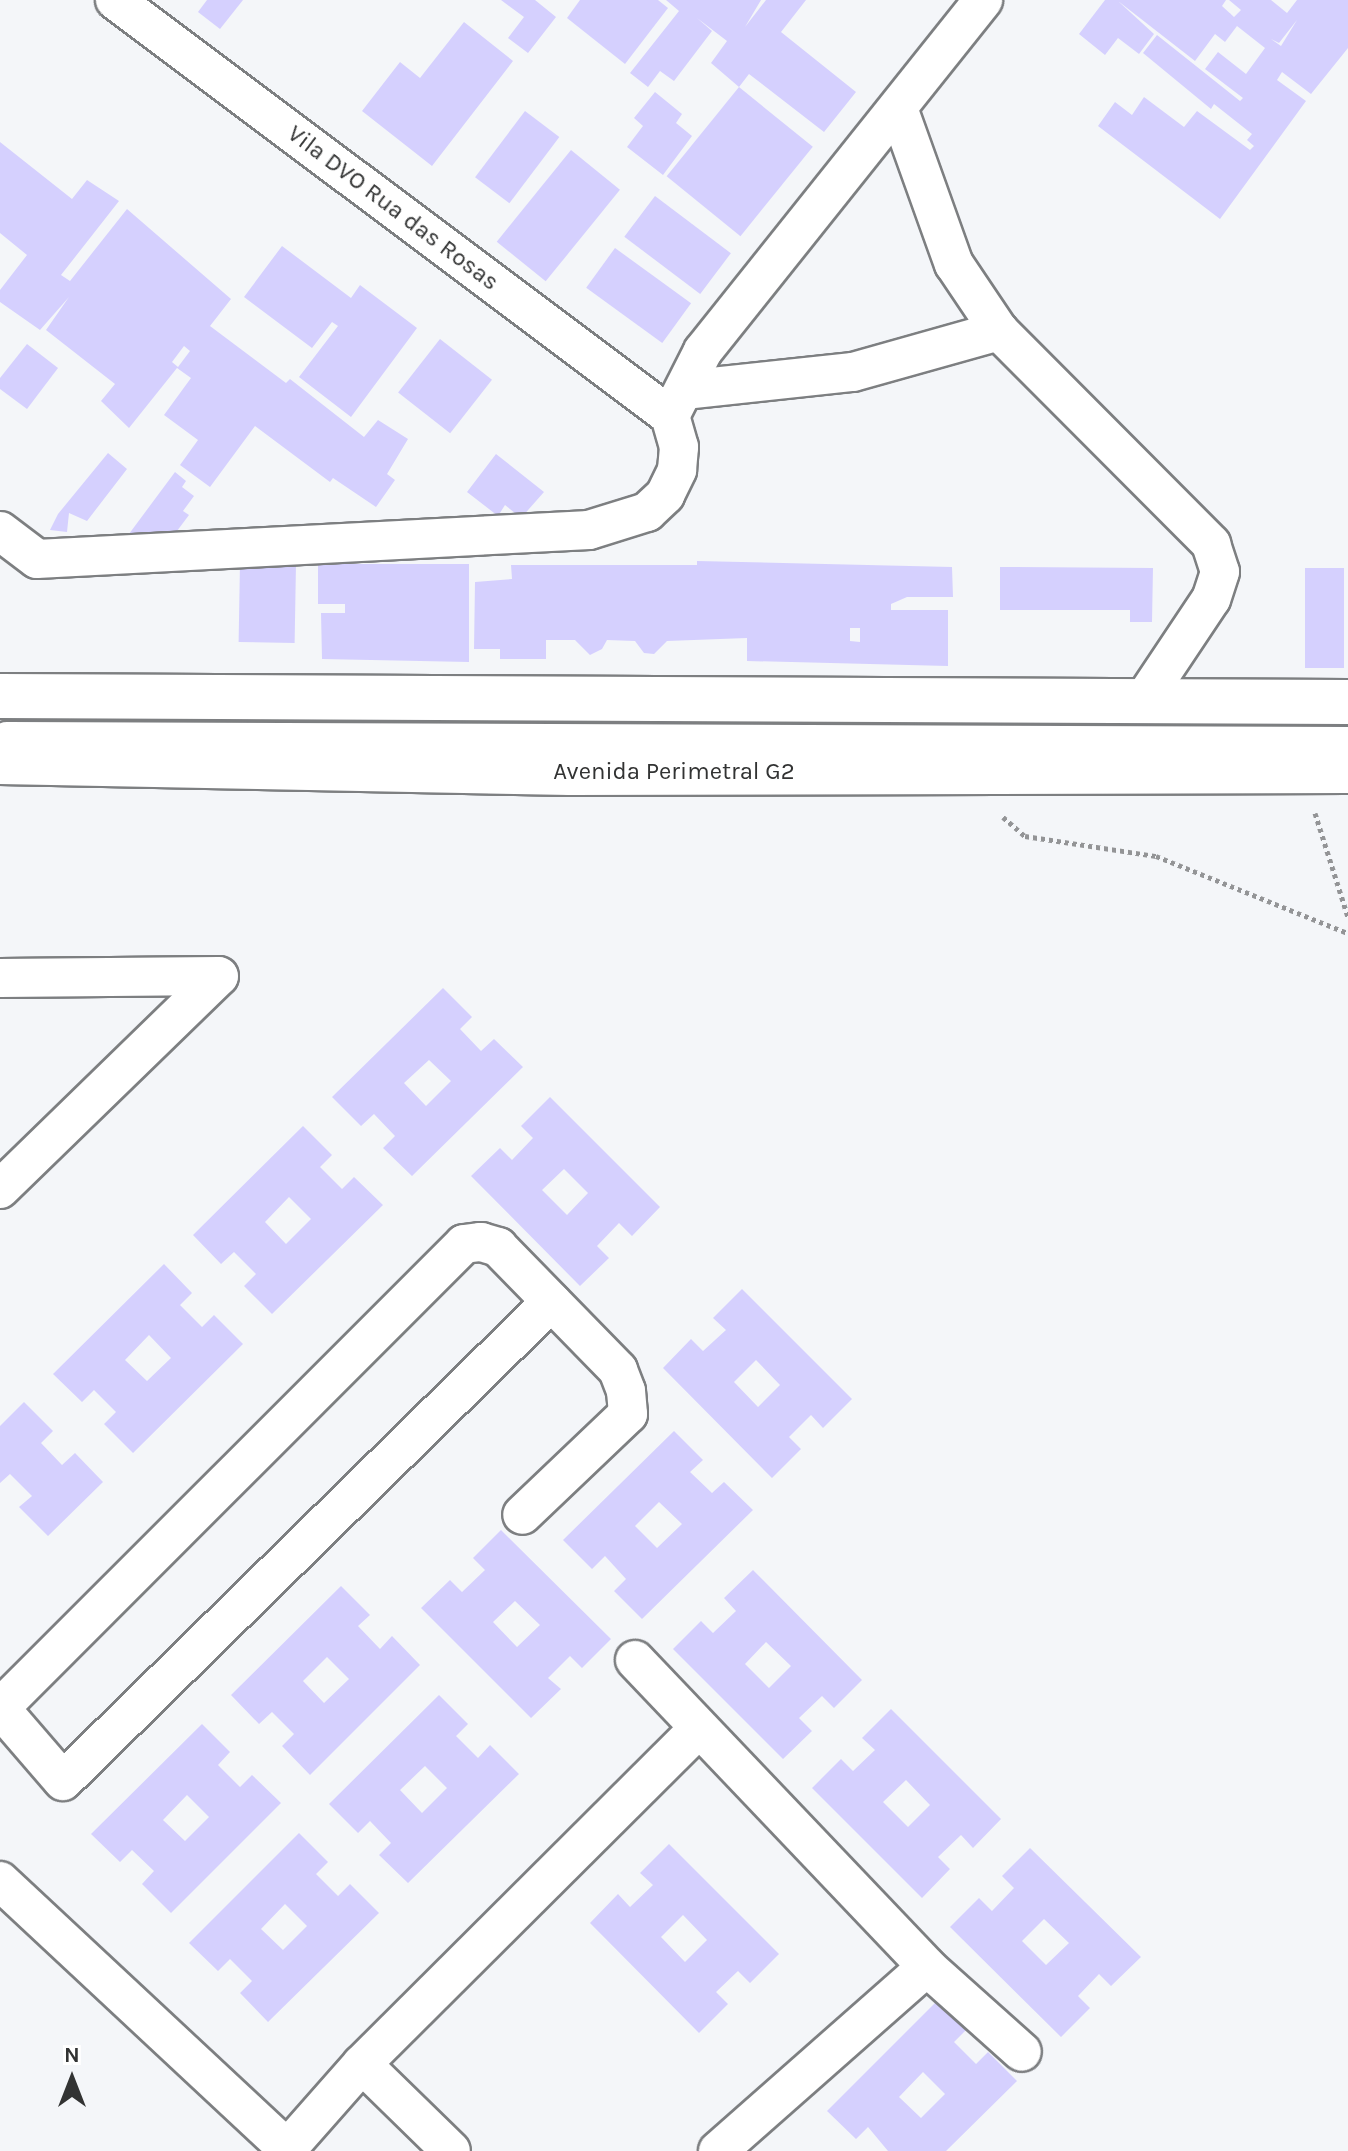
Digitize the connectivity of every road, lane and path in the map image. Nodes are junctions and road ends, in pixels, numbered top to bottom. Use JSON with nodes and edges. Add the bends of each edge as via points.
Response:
{"nodes":[{"id":1,"x":115,"y":0,"type":"edge"},
{"id":2,"x":970,"y":4,"type":"edge"},
{"id":3,"x":898,"y":108,"type":"junction"},
{"id":4,"x":999,"y":331,"type":"junction"},
{"id":5,"x":677,"y":403,"type":"junction"},
{"id":6,"x":0,"y":531,"type":"edge"},
{"id":7,"x":0,"y":696,"type":"edge"},
{"id":8,"x":1143,"y":701,"type":"junction"},
{"id":9,"x":1348,"y":702,"type":"edge"},
{"id":10,"x":0,"y":741,"type":"edge"},
{"id":11,"x":1348,"y":746,"type":"edge"},
{"id":12,"x":0,"y":762,"type":"edge"},
{"id":13,"x":1302,"y":770,"type":"junction"},
{"id":14,"x":1348,"y":771,"type":"edge"},
{"id":15,"x":951,"y":772,"type":"junction"},
{"id":16,"x":1348,"y":917,"type":"edge"},
{"id":17,"x":1348,"y":933,"type":"edge"},
{"id":18,"x":0,"y":978,"type":"edge"},
{"id":19,"x":0,"y":1189,"type":"edge"},
{"id":20,"x":551,"y":1302,"type":"junction"},
{"id":21,"x":522,"y":1515,"type":"dead end"},
{"id":22,"x":635,"y":1660,"type":"dead end"},
{"id":23,"x":0,"y":1708,"type":"edge"},
{"id":24,"x":698,"y":1729,"type":"junction"},
{"id":25,"x":0,"y":1881,"type":"edge"},
{"id":26,"x":927,"y":1967,"type":"junction"},
{"id":27,"x":1022,"y":2052,"type":"dead end"},
{"id":28,"x":362,"y":2064,"type":"junction"},
{"id":29,"x":288,"y":2150,"type":"edge"},
{"id":30,"x":451,"y":2151,"type":"edge"},
{"id":31,"x":718,"y":2151,"type":"edge"}],
"edges":[{"from":1,"to":5,"type":"street","name":"Vila DVO Rua das Rosas"},
{"from":2,"to":3,"type":"street"},
{"from":3,"to":4,"type":"street","via":[[954,264]]},
{"from":3,"to":5,"type":"street","via":[[703,351]]},
{"from":4,"to":5,"type":"street","via":[[853,372]]},
{"from":4,"to":8,"type":"street","via":[[1211,544],[1220,572],[1211,599]]},
{"from":5,"to":6,"type":"street","via":[[677,470],[665,495],[647,512],[589,530],[37,559]]},
{"from":7,"to":8,"type":"street"},
{"from":8,"to":9,"type":"street"},
{"from":10,"to":11,"type":"street"},
{"from":12,"to":15,"type":"street","name":"Avenida Perimetral G2","via":[[570,773]]},
{"from":13,"to":14,"type":"street","name":"Avenida Perimetral G2"},
{"from":13,"to":15,"type":"street","name":"Avenida Perimetral G2"},
{"from":13,"to":16,"type":"path"},
{"from":15,"to":17,"type":"path","via":[[1025,836],[1156,856]]},
{"from":18,"to":19,"type":"street","via":[[219,976]]},
{"from":20,"to":21,"type":"street","via":[[618,1370],[628,1414]]},
{"from":20,"to":23,"type":"street","via":[[498,1247],[464,1244]]},
{"from":20,"to":23,"type":"street","via":[[63,1781]]},
{"from":22,"to":24,"type":"street"},
{"from":24,"to":26,"type":"street"},
{"from":24,"to":28,"type":"street"},
{"from":25,"to":29,"type":"street"},
{"from":26,"to":27,"type":"street"},
{"from":26,"to":31,"type":"street"},
{"from":28,"to":29,"type":"street"},
{"from":28,"to":30,"type":"street"}]}
